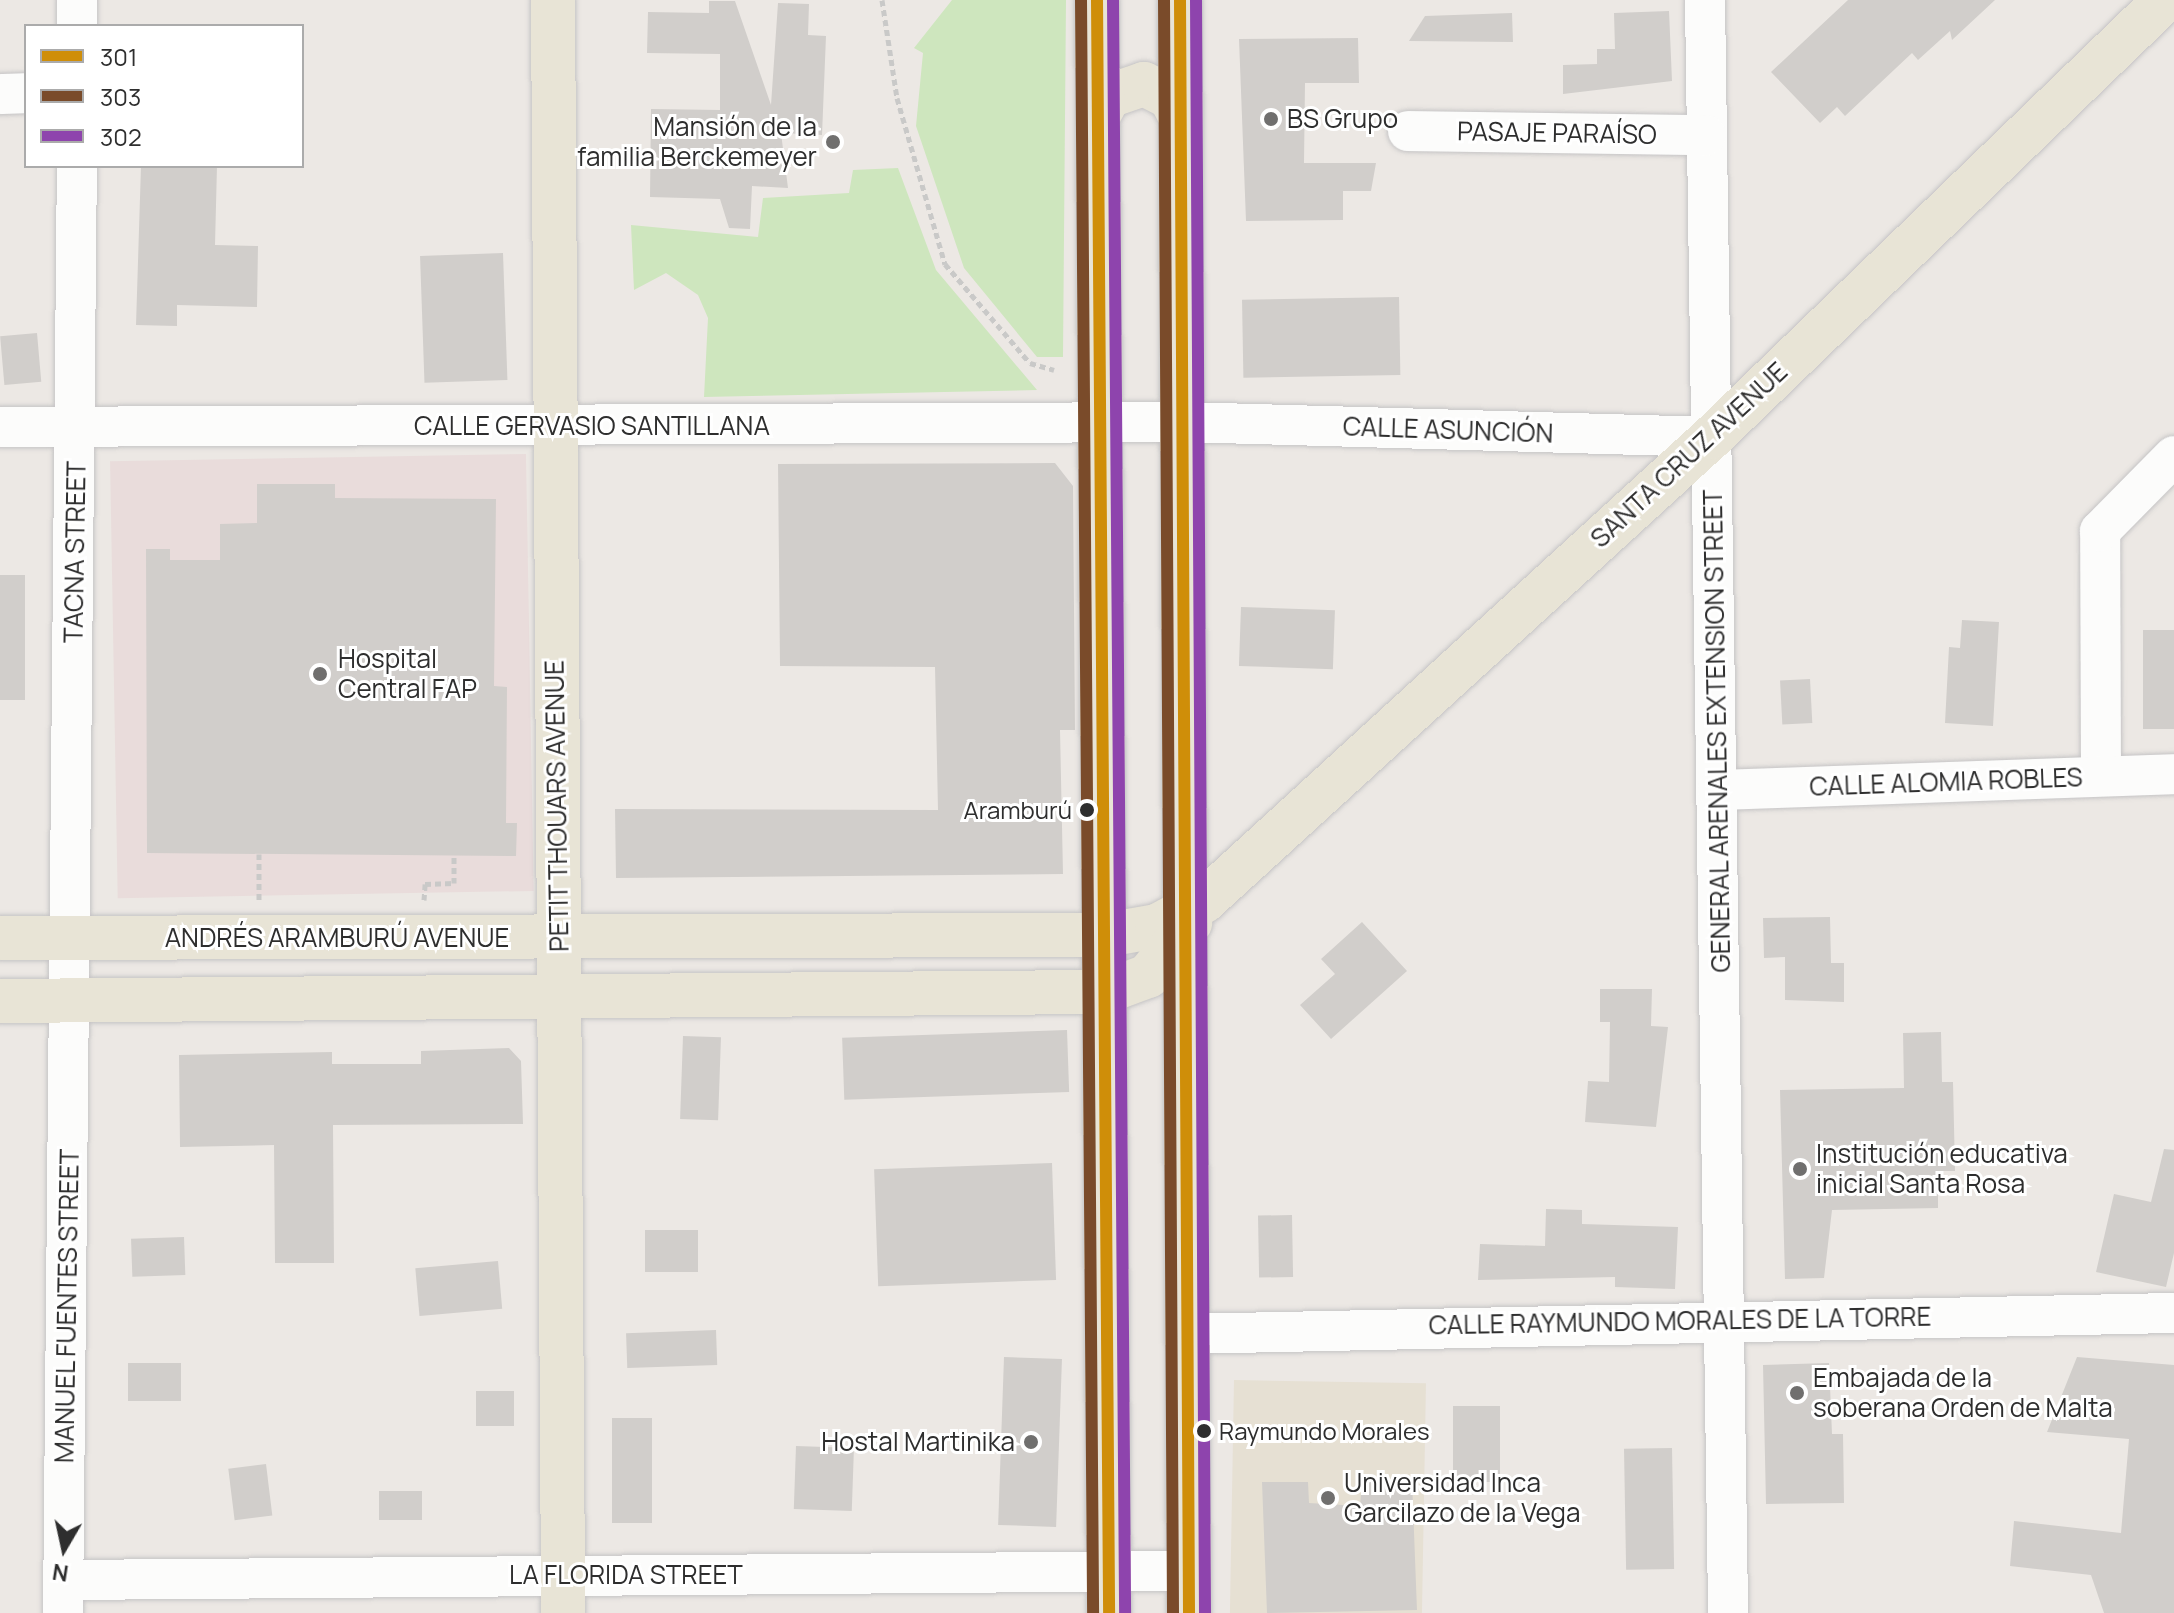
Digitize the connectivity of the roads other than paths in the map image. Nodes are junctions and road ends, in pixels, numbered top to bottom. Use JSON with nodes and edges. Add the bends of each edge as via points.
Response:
{"nodes":[{"id":1,"x":77,"y":0,"type":"edge"},
{"id":2,"x":553,"y":0,"type":"edge"},
{"id":3,"x":1097,"y":0,"type":"edge"},
{"id":4,"x":1180,"y":0,"type":"edge"},
{"id":5,"x":1705,"y":0,"type":"edge"},
{"id":6,"x":2167,"y":5,"type":"edge"},
{"id":7,"x":77,"y":24,"type":"edge"},
{"id":8,"x":24,"y":93,"type":"edge"},
{"id":9,"x":0,"y":94,"type":"edge"},
{"id":10,"x":1098,"y":116,"type":"junction"},
{"id":11,"x":1180,"y":116,"type":"junction"},
{"id":12,"x":1408,"y":131,"type":"dead end"},
{"id":13,"x":1706,"y":135,"type":"junction"},
{"id":14,"x":77,"y":168,"type":"edge"},
{"id":15,"x":1184,"y":422,"type":"junction"},
{"id":16,"x":1100,"y":424,"type":"junction"},
{"id":17,"x":553,"y":426,"type":"junction"},
{"id":18,"x":0,"y":427,"type":"edge"},
{"id":19,"x":76,"y":427,"type":"junction"},
{"id":20,"x":1712,"y":437,"type":"junction"},
{"id":21,"x":2174,"y":456,"type":"edge"},
{"id":22,"x":2174,"y":774,"type":"edge"},
{"id":23,"x":2101,"y":776,"type":"junction"},
{"id":24,"x":1718,"y":790,"type":"junction"},
{"id":25,"x":1192,"y":914,"type":"junction"},
{"id":26,"x":1106,"y":935,"type":"junction"},
{"id":27,"x":559,"y":937,"type":"junction"},
{"id":28,"x":0,"y":938,"type":"edge"},
{"id":29,"x":71,"y":939,"type":"junction"},
{"id":30,"x":1105,"y":992,"type":"junction"},
{"id":31,"x":559,"y":998,"type":"junction"},
{"id":32,"x":71,"y":1000,"type":"junction"},
{"id":33,"x":0,"y":1001,"type":"edge"},
{"id":34,"x":2174,"y":1313,"type":"edge"},
{"id":35,"x":1727,"y":1318,"type":"junction"},
{"id":36,"x":1186,"y":1334,"type":"junction"},
{"id":37,"x":1109,"y":1592,"type":"edge"},
{"id":38,"x":1189,"y":1592,"type":"edge"},
{"id":39,"x":563,"y":1594,"type":"edge"},
{"id":40,"x":63,"y":1597,"type":"edge"},
{"id":41,"x":1728,"y":1613,"type":"edge"}],
"edges":[{"from":1,"to":7,"type":"street"},
{"from":2,"to":17,"type":"main road","name":"PETIT THOUARS AVENUE"},
{"from":3,"to":10,"type":"main road"},
{"from":4,"to":11,"type":"main road"},
{"from":5,"to":13,"type":"street","name":"GENERAL ARENALES EXTENSION STREET"},
{"from":6,"to":20,"type":"main road","name":"SANTA CRUZ AVENUE"},
{"from":8,"to":9,"type":"street"},
{"from":10,"to":11,"type":"main road","via":[[1109,96],[1144,84],[1170,97]]},
{"from":10,"to":16,"type":"main road"},
{"from":11,"to":15,"type":"main road"},
{"from":12,"to":13,"type":"street","name":"PASAJE PARAÍSO"},
{"from":13,"to":20,"type":"street","name":"GENERAL ARENALES EXTENSION STREET"},
{"from":14,"to":19,"type":"street","name":"TACNA STREET"},
{"from":15,"to":16,"type":"street","name":"CALLE GERVASIO SANTILLANA"},
{"from":15,"to":20,"type":"street","name":"CALLE ASUNCIÓN"},
{"from":15,"to":25,"type":"main road"},
{"from":16,"to":17,"type":"street","name":"CALLE GERVASIO SANTILLANA"},
{"from":16,"to":26,"type":"main road"},
{"from":17,"to":19,"type":"street","name":"CALLE GERVASIO SANTILLANA"},
{"from":17,"to":27,"type":"main road","name":"PETIT THOUARS AVENUE"},
{"from":18,"to":19,"type":"street","name":"CALLE GERVASIO SANTILLANA"},
{"from":19,"to":29,"type":"street","name":"TACNA STREET"},
{"from":20,"to":24,"type":"street","name":"GENERAL ARENALES EXTENSION STREET"},
{"from":20,"to":25,"type":"main road","name":"SANTA CRUZ AVENUE"},
{"from":21,"to":23,"type":"street","via":[[2100,531]]},
{"from":22,"to":23,"type":"street","name":"CALLE ALOMIA ROBLES"},
{"from":23,"to":24,"type":"street","name":"CALLE ALOMIA ROBLES"},
{"from":24,"to":35,"type":"street","name":"GENERAL ARENALES EXTENSION STREET"},
{"from":25,"to":26,"type":"main road","name":"ANDRÉS ARAMBURÚ AVENUE"},
{"from":25,"to":30,"type":"main road","via":[[1148,976]]},
{"from":25,"to":36,"type":"main road"},
{"from":26,"to":27,"type":"main road","name":"ANDRÉS ARAMBURÚ AVENUE"},
{"from":26,"to":30,"type":"main road"},
{"from":27,"to":29,"type":"main road","name":"ANDRÉS ARAMBURÚ AVENUE"},
{"from":27,"to":31,"type":"main road","name":"PETIT THOUARS AVENUE"},
{"from":28,"to":29,"type":"main road","name":"ANDRÉS ARAMBURÚ AVENUE"},
{"from":29,"to":32,"type":"street","name":"TACNA STREET"},
{"from":30,"to":31,"type":"main road"},
{"from":30,"to":37,"type":"main road"},
{"from":31,"to":32,"type":"main road"},
{"from":31,"to":39,"type":"main road","name":"PETIT THOUARS AVENUE"},
{"from":32,"to":33,"type":"main road"},
{"from":32,"to":40,"type":"street","name":"MANUEL FUENTES STREET"},
{"from":34,"to":35,"type":"street","name":"CALLE RAYMUNDO MORALES DE LA TORRE"},
{"from":35,"to":36,"type":"street","name":"CALLE RAYMUNDO MORALES DE LA TORRE"},
{"from":35,"to":41,"type":"street","name":"GENERAL ARENALES EXTENSION STREET"},
{"from":36,"to":38,"type":"main road"},
{"from":37,"to":38,"type":"street","name":"LA FLORIDA STREET"},
{"from":37,"to":39,"type":"street","name":"LA FLORIDA STREET"},
{"from":39,"to":40,"type":"street","name":"LA FLORIDA STREET"}]}
